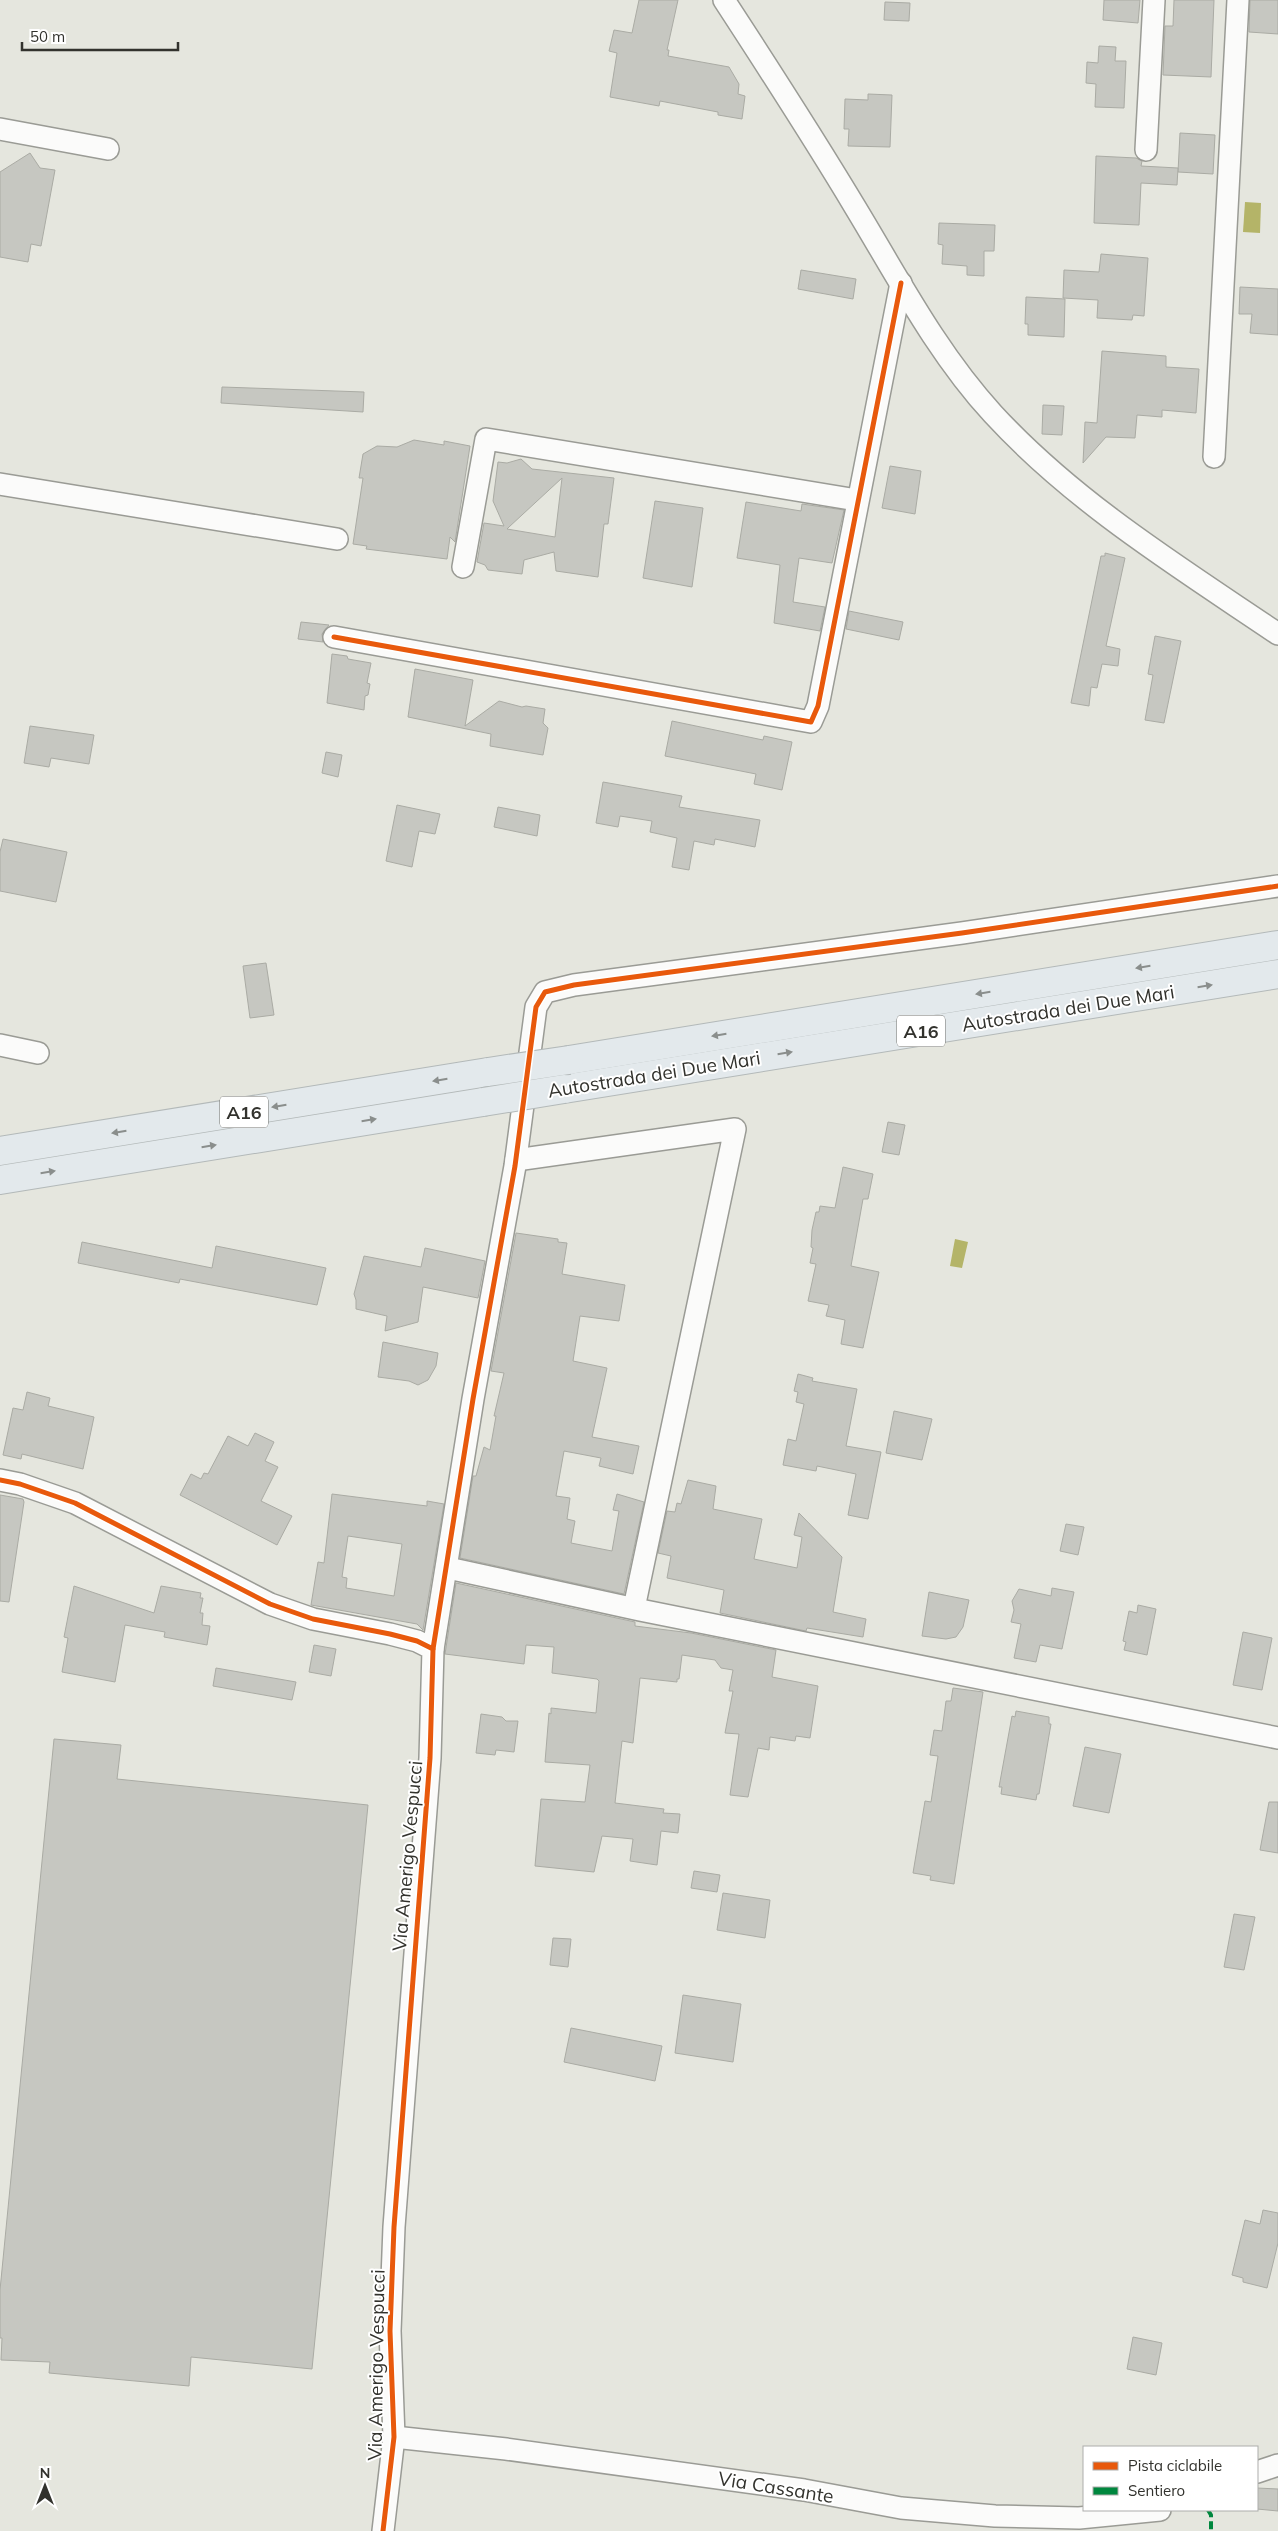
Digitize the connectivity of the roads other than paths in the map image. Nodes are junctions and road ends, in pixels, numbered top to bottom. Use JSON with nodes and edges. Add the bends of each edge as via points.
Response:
{"nodes":[{"id":1,"x":724,"y":0,"type":"edge"},
{"id":2,"x":1154,"y":0,"type":"edge"},
{"id":3,"x":1238,"y":0,"type":"edge"},
{"id":4,"x":0,"y":129,"type":"edge"},
{"id":5,"x":108,"y":149,"type":"dead end"},
{"id":6,"x":1146,"y":150,"type":"dead end"},
{"id":7,"x":901,"y":283,"type":"junction"},
{"id":8,"x":1214,"y":457,"type":"dead end"},
{"id":9,"x":0,"y":484,"type":"edge"},
{"id":10,"x":857,"y":500,"type":"junction"},
{"id":11,"x":337,"y":539,"type":"dead end"},
{"id":12,"x":463,"y":567,"type":"dead end"},
{"id":13,"x":1278,"y":634,"type":"edge"},
{"id":14,"x":334,"y":637,"type":"dead end"},
{"id":15,"x":1278,"y":886,"type":"edge"},
{"id":16,"x":1278,"y":945,"type":"edge"},
{"id":17,"x":1278,"y":974,"type":"edge"},
{"id":18,"x":0,"y":1045,"type":"edge"},
{"id":19,"x":38,"y":1053,"type":"dead end"},
{"id":20,"x":0,"y":1151,"type":"edge"},
{"id":21,"x":516,"y":1160,"type":"junction"},
{"id":22,"x":0,"y":1180,"type":"edge"},
{"id":23,"x":0,"y":1480,"type":"edge"},
{"id":24,"x":448,"y":1568,"type":"junction"},
{"id":25,"x":634,"y":1608,"type":"junction"},
{"id":26,"x":433,"y":1649,"type":"junction"},
{"id":27,"x":1278,"y":1738,"type":"edge"},
{"id":28,"x":394,"y":2437,"type":"junction"},
{"id":29,"x":1278,"y":2465,"type":"edge"},
{"id":30,"x":1258,"y":2472,"type":"edge"},
{"id":31,"x":1150,"y":2511,"type":"edge"},
{"id":32,"x":383,"y":2531,"type":"edge"}],
"edges":[{"from":1,"to":7,"type":"street","via":[[822,151]]},
{"from":2,"to":6,"type":"street"},
{"from":3,"to":8,"type":"street"},
{"from":4,"to":5,"type":"street"},
{"from":7,"to":10,"type":"street"},
{"from":7,"to":13,"type":"street","via":[[951,363],[993,414],[1048,469],[1120,527]]},
{"from":9,"to":11,"type":"street"},
{"from":10,"to":12,"type":"street","via":[[486,439]]},
{"from":10,"to":14,"type":"street","via":[[818,706],[811,722]]},
{"from":15,"to":21,"type":"street","name":"Via Amerigo Vespucci","via":[[962,933],[574,985],[546,992],[536,1007]]},
{"from":16,"to":20,"type":"highway","name":"Autostrada dei Due Mari","number":"A16","one_way":true,"bridge":true},
{"from":22,"to":17,"type":"highway","name":"Autostrada dei Due Mari","number":"A16","one_way":true,"bridge":true},
{"from":18,"to":19,"type":"street"},
{"from":21,"to":24,"type":"street","name":"Via Amerigo Vespucci","via":[[473,1399]]},
{"from":21,"to":25,"type":"street","via":[[735,1129]]},
{"from":23,"to":26,"type":"street","via":[[75,1504],[270,1604],[313,1619],[390,1634]]},
{"from":24,"to":25,"type":"street"},
{"from":24,"to":26,"type":"street","name":"Via Amerigo Vespucci"},
{"from":25,"to":27,"type":"street"},
{"from":26,"to":28,"type":"street","name":"Via Amerigo Vespucci","via":[[430,1758],[394,2227],[390,2331]]},
{"from":28,"to":31,"type":"street","name":"Via Cassante","via":[[804,2490],[900,2508],[996,2516],[1078,2518]]},
{"from":28,"to":32,"type":"street","name":"Via Amerigo Vespucci"},
{"from":29,"to":30,"type":"street"}]}
